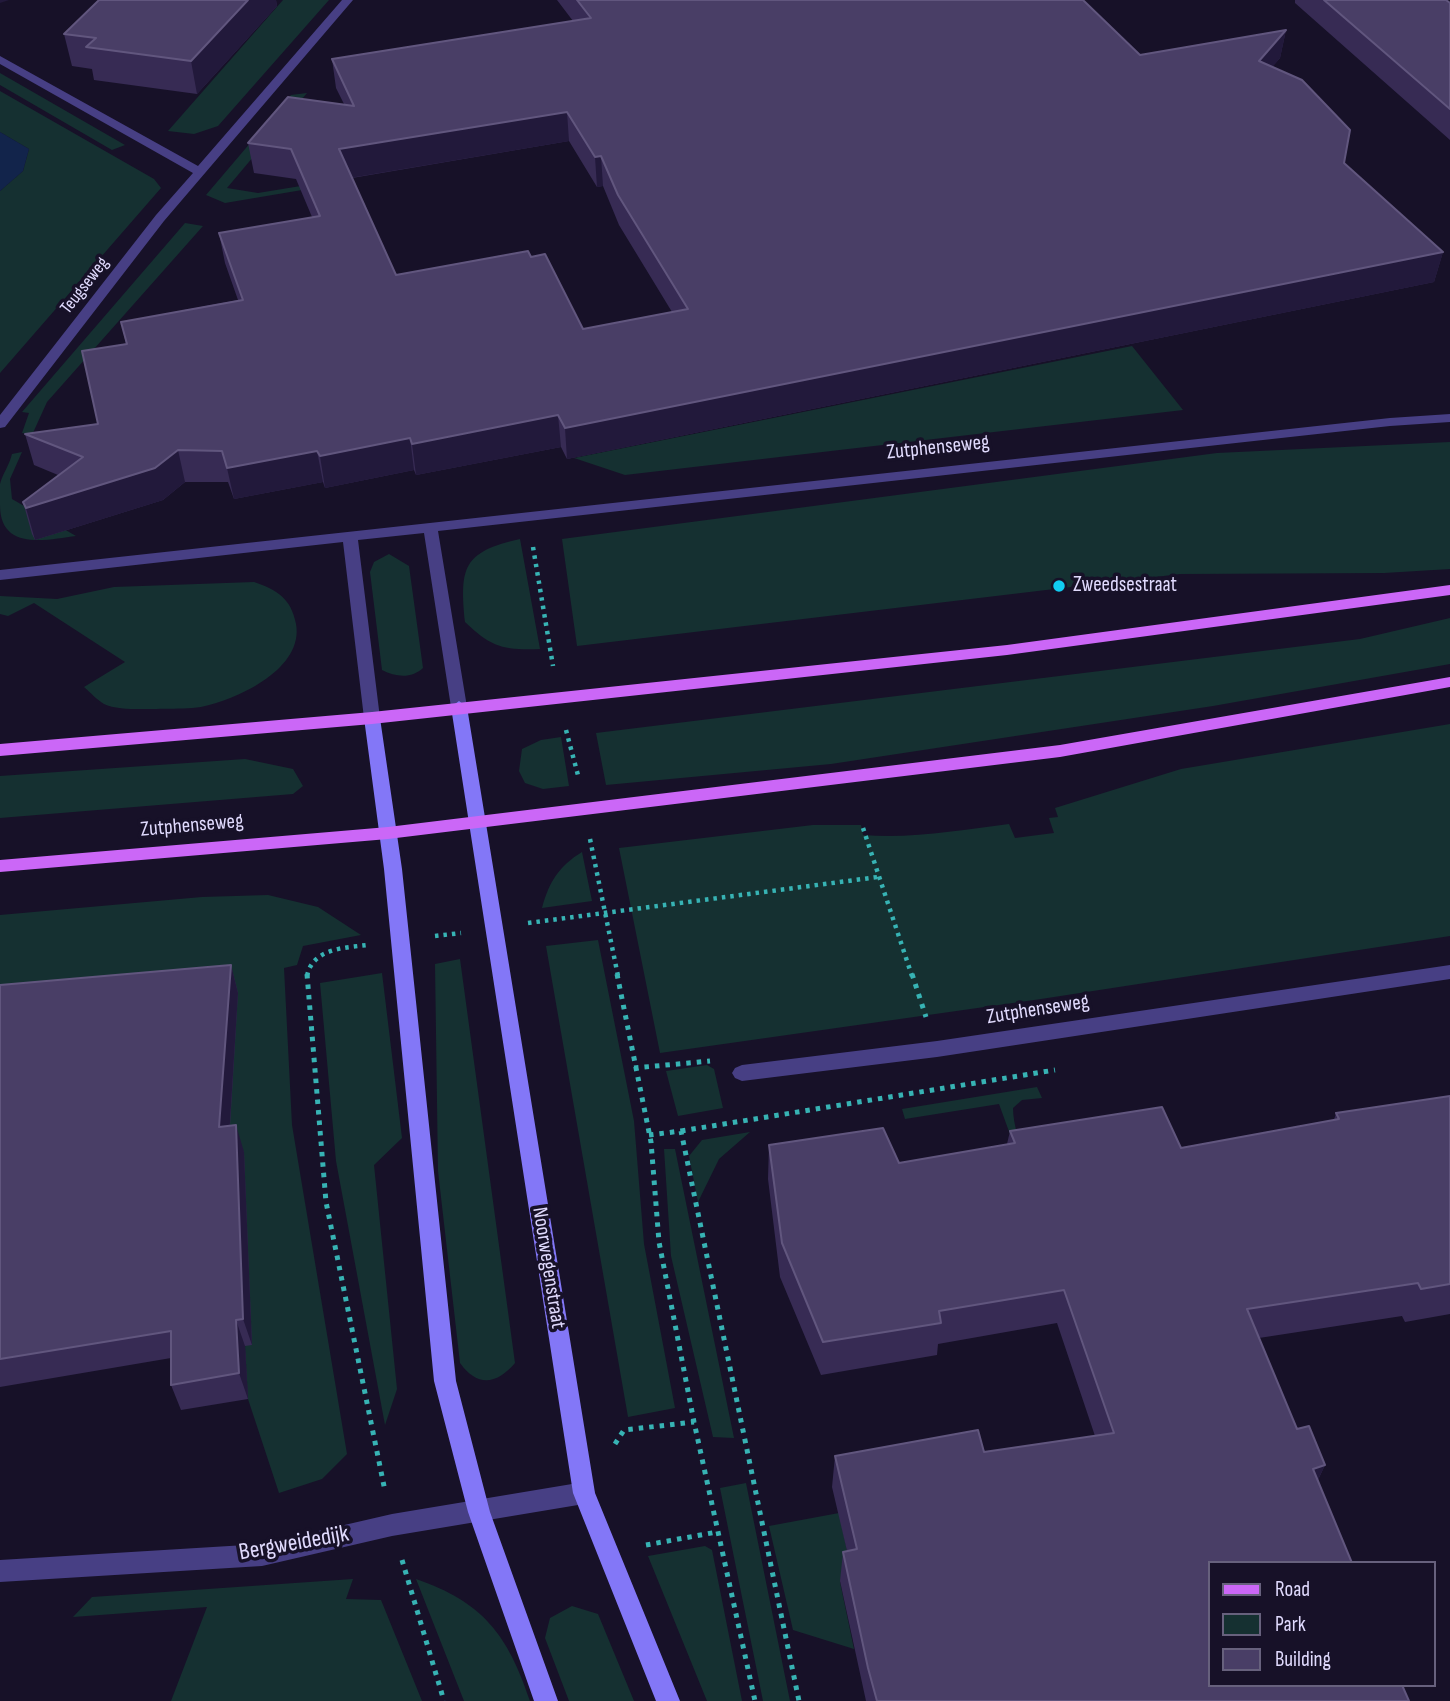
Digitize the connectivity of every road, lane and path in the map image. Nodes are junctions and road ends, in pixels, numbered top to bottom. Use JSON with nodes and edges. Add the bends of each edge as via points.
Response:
{"nodes":[{"id":1,"x":348,"y":0,"type":"edge"},
{"id":2,"x":0,"y":59,"type":"edge"},
{"id":3,"x":200,"y":172,"type":"junction"},
{"id":4,"x":1450,"y":418,"type":"edge"},
{"id":5,"x":0,"y":424,"type":"edge"},
{"id":6,"x":430,"y":526,"type":"junction"},
{"id":7,"x":350,"y":535,"type":"junction"},
{"id":8,"x":0,"y":575,"type":"edge"},
{"id":9,"x":1450,"y":590,"type":"edge"},
{"id":10,"x":1450,"y":682,"type":"edge"},
{"id":11,"x":458,"y":707,"type":"junction"},
{"id":12,"x":372,"y":718,"type":"junction"},
{"id":13,"x":0,"y":750,"type":"edge"},
{"id":14,"x":478,"y":821,"type":"junction"},
{"id":15,"x":863,"y":828,"type":"dead end"},
{"id":16,"x":388,"y":832,"type":"junction"},
{"id":17,"x":0,"y":866,"type":"edge"},
{"id":18,"x":878,"y":877,"type":"junction"},
{"id":19,"x":604,"y":912,"type":"dead end"},
{"id":20,"x":1450,"y":972,"type":"edge"},
{"id":21,"x":937,"y":1049,"type":"junction"},
{"id":22,"x":634,"y":1068,"type":"dead end"},
{"id":23,"x":1063,"y":1068,"type":"dead end"},
{"id":24,"x":742,"y":1073,"type":"joint"},
{"id":25,"x":681,"y":1131,"type":"junction"},
{"id":26,"x":694,"y":1422,"type":"junction"},
{"id":27,"x":584,"y":1493,"type":"junction"},
{"id":28,"x":479,"y":1512,"type":"junction"},
{"id":29,"x":392,"y":1525,"type":"junction"},
{"id":30,"x":718,"y":1532,"type":"junction"},
{"id":31,"x":638,"y":1538,"type":"dead end"},
{"id":32,"x":0,"y":1572,"type":"edge"},
{"id":33,"x":444,"y":1701,"type":"edge"},
{"id":34,"x":546,"y":1701,"type":"edge"},
{"id":35,"x":668,"y":1701,"type":"edge"},
{"id":36,"x":755,"y":1701,"type":"edge"},
{"id":37,"x":799,"y":1701,"type":"edge"}],
"edges":[{"from":1,"to":3,"type":"street","name":"Teugseweg"},
{"from":2,"to":3,"type":"street"},
{"from":3,"to":5,"type":"street","name":"Teugseweg"},
{"from":4,"to":6,"type":"street","name":"Zutphenseweg"},
{"from":6,"to":7,"type":"street","name":"Zutphenseweg"},
{"from":6,"to":11,"type":"street"},
{"from":7,"to":8,"type":"street","name":"Zutphenseweg"},
{"from":7,"to":12,"type":"street"},
{"from":9,"to":11,"type":"main road","via":[[1007,650]]},
{"from":10,"to":14,"type":"main road","name":"Zutphenseweg","via":[[1060,751]]},
{"from":11,"to":12,"type":"main road"},
{"from":11,"to":14,"type":"street"},
{"from":12,"to":13,"type":"main road"},
{"from":12,"to":16,"type":"street"},
{"from":14,"to":16,"type":"main road","name":"Zutphenseweg"},
{"from":14,"to":27,"type":"street","name":"Noorwegenstraat"},
{"from":15,"to":18,"type":"path"},
{"from":16,"to":17,"type":"main road","name":"Zutphenseweg"},
{"from":16,"to":28,"type":"street","via":[[445,1381]]},
{"from":18,"to":19,"type":"path"},
{"from":18,"to":21,"type":"path"},
{"from":20,"to":21,"type":"street","name":"Zutphenseweg"},
{"from":21,"to":24,"type":"street","name":"Zutphenseweg"},
{"from":22,"to":24,"type":"path","via":[[721,1060]]},
{"from":23,"to":25,"type":"path"},
{"from":25,"to":26,"type":"path","via":[[649,1135],[659,1242]]},
{"from":25,"to":37,"type":"path"},
{"from":26,"to":27,"type":"path","via":[[624,1430]]},
{"from":26,"to":30,"type":"path"},
{"from":27,"to":28,"type":"street","name":"Bergweidedijk"},
{"from":27,"to":35,"type":"street","name":"Noorwegenstraat"},
{"from":28,"to":29,"type":"street","name":"Bergweidedijk"},
{"from":28,"to":34,"type":"street"},
{"from":29,"to":32,"type":"street","name":"Bergweidedijk","via":[[262,1555]]},
{"from":29,"to":33,"type":"path"},
{"from":30,"to":31,"type":"path","via":[[649,1546]]},
{"from":30,"to":36,"type":"path"}]}
